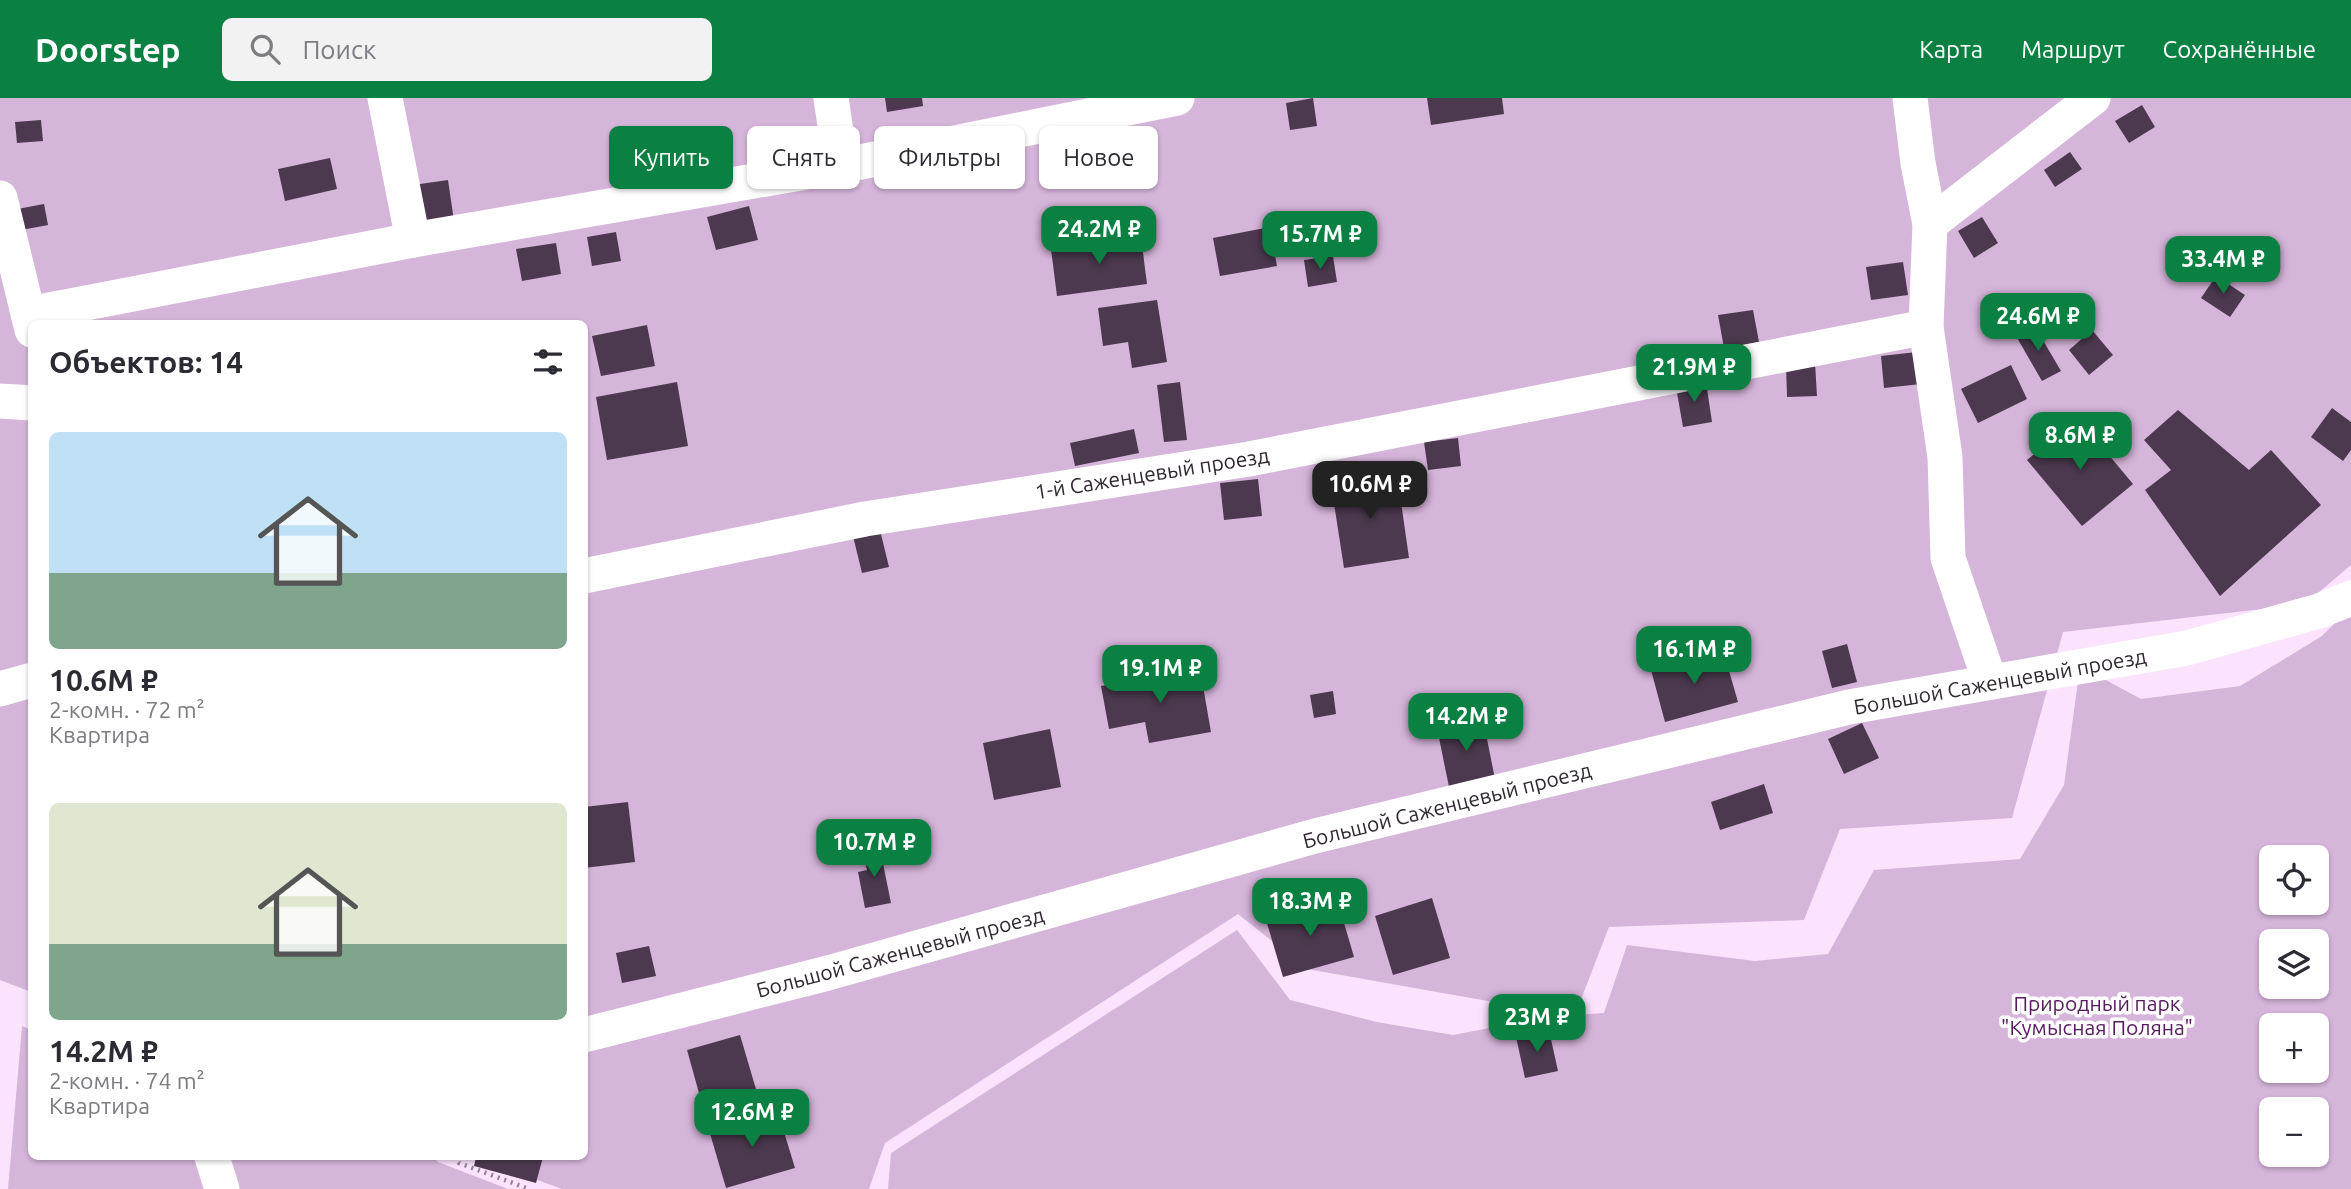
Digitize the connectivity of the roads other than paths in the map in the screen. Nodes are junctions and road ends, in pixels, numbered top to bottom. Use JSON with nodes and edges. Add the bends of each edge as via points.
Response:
{"nodes":[{"id":1,"x":385,"y":98,"type":"edge"},
{"id":2,"x":831,"y":98,"type":"edge"},
{"id":3,"x":1177,"y":98,"type":"edge"},
{"id":4,"x":1910,"y":98,"type":"edge"},
{"id":5,"x":2093,"y":98,"type":"edge"},
{"id":6,"x":835,"y":126,"type":"edge"},
{"id":7,"x":860,"y":162,"type":"edge"},
{"id":8,"x":747,"y":182,"type":"edge"},
{"id":9,"x":0,"y":198,"type":"edge"},
{"id":10,"x":1930,"y":224,"type":"junction"},
{"id":11,"x":413,"y":240,"type":"junction"},
{"id":12,"x":30,"y":320,"type":"edge"},
{"id":13,"x":39,"y":320,"type":"edge"},
{"id":14,"x":1926,"y":327,"type":"junction"},
{"id":15,"x":0,"y":401,"type":"edge"},
{"id":16,"x":28,"y":402,"type":"edge"},
{"id":17,"x":588,"y":575,"type":"edge"},
{"id":18,"x":2351,"y":598,"type":"edge"},
{"id":19,"x":28,"y":681,"type":"edge"},
{"id":20,"x":1990,"y":682,"type":"junction"},
{"id":21,"x":0,"y":689,"type":"edge"},
{"id":22,"x":588,"y":1034,"type":"edge"},
{"id":23,"x":213,"y":1160,"type":"edge"},
{"id":24,"x":222,"y":1189,"type":"edge"}],
"edges":[{"from":1,"to":11,"type":"street"},
{"from":2,"to":6,"type":"street"},
{"from":3,"to":7,"type":"street"},
{"from":4,"to":10,"type":"street"},
{"from":5,"to":10,"type":"street"},
{"from":8,"to":11,"type":"street"},
{"from":9,"to":12,"type":"street"},
{"from":10,"to":14,"type":"street"},
{"from":11,"to":13,"type":"street"},
{"from":14,"to":17,"type":"street","name":"1-й Саженцевый проезд","via":[[1249,459],[865,519]]},
{"from":14,"to":20,"type":"street","via":[[1945,457],[1948,558]]},
{"from":15,"to":16,"type":"street"},
{"from":18,"to":20,"type":"street","name":"Большой Саженцевый проезд","via":[[2187,648]]},
{"from":19,"to":21,"type":"street"},
{"from":20,"to":22,"type":"street","name":"Большой Саженцевый проезд","via":[[1849,707],[1315,836],[828,974]]},
{"from":23,"to":24,"type":"street"}]}
